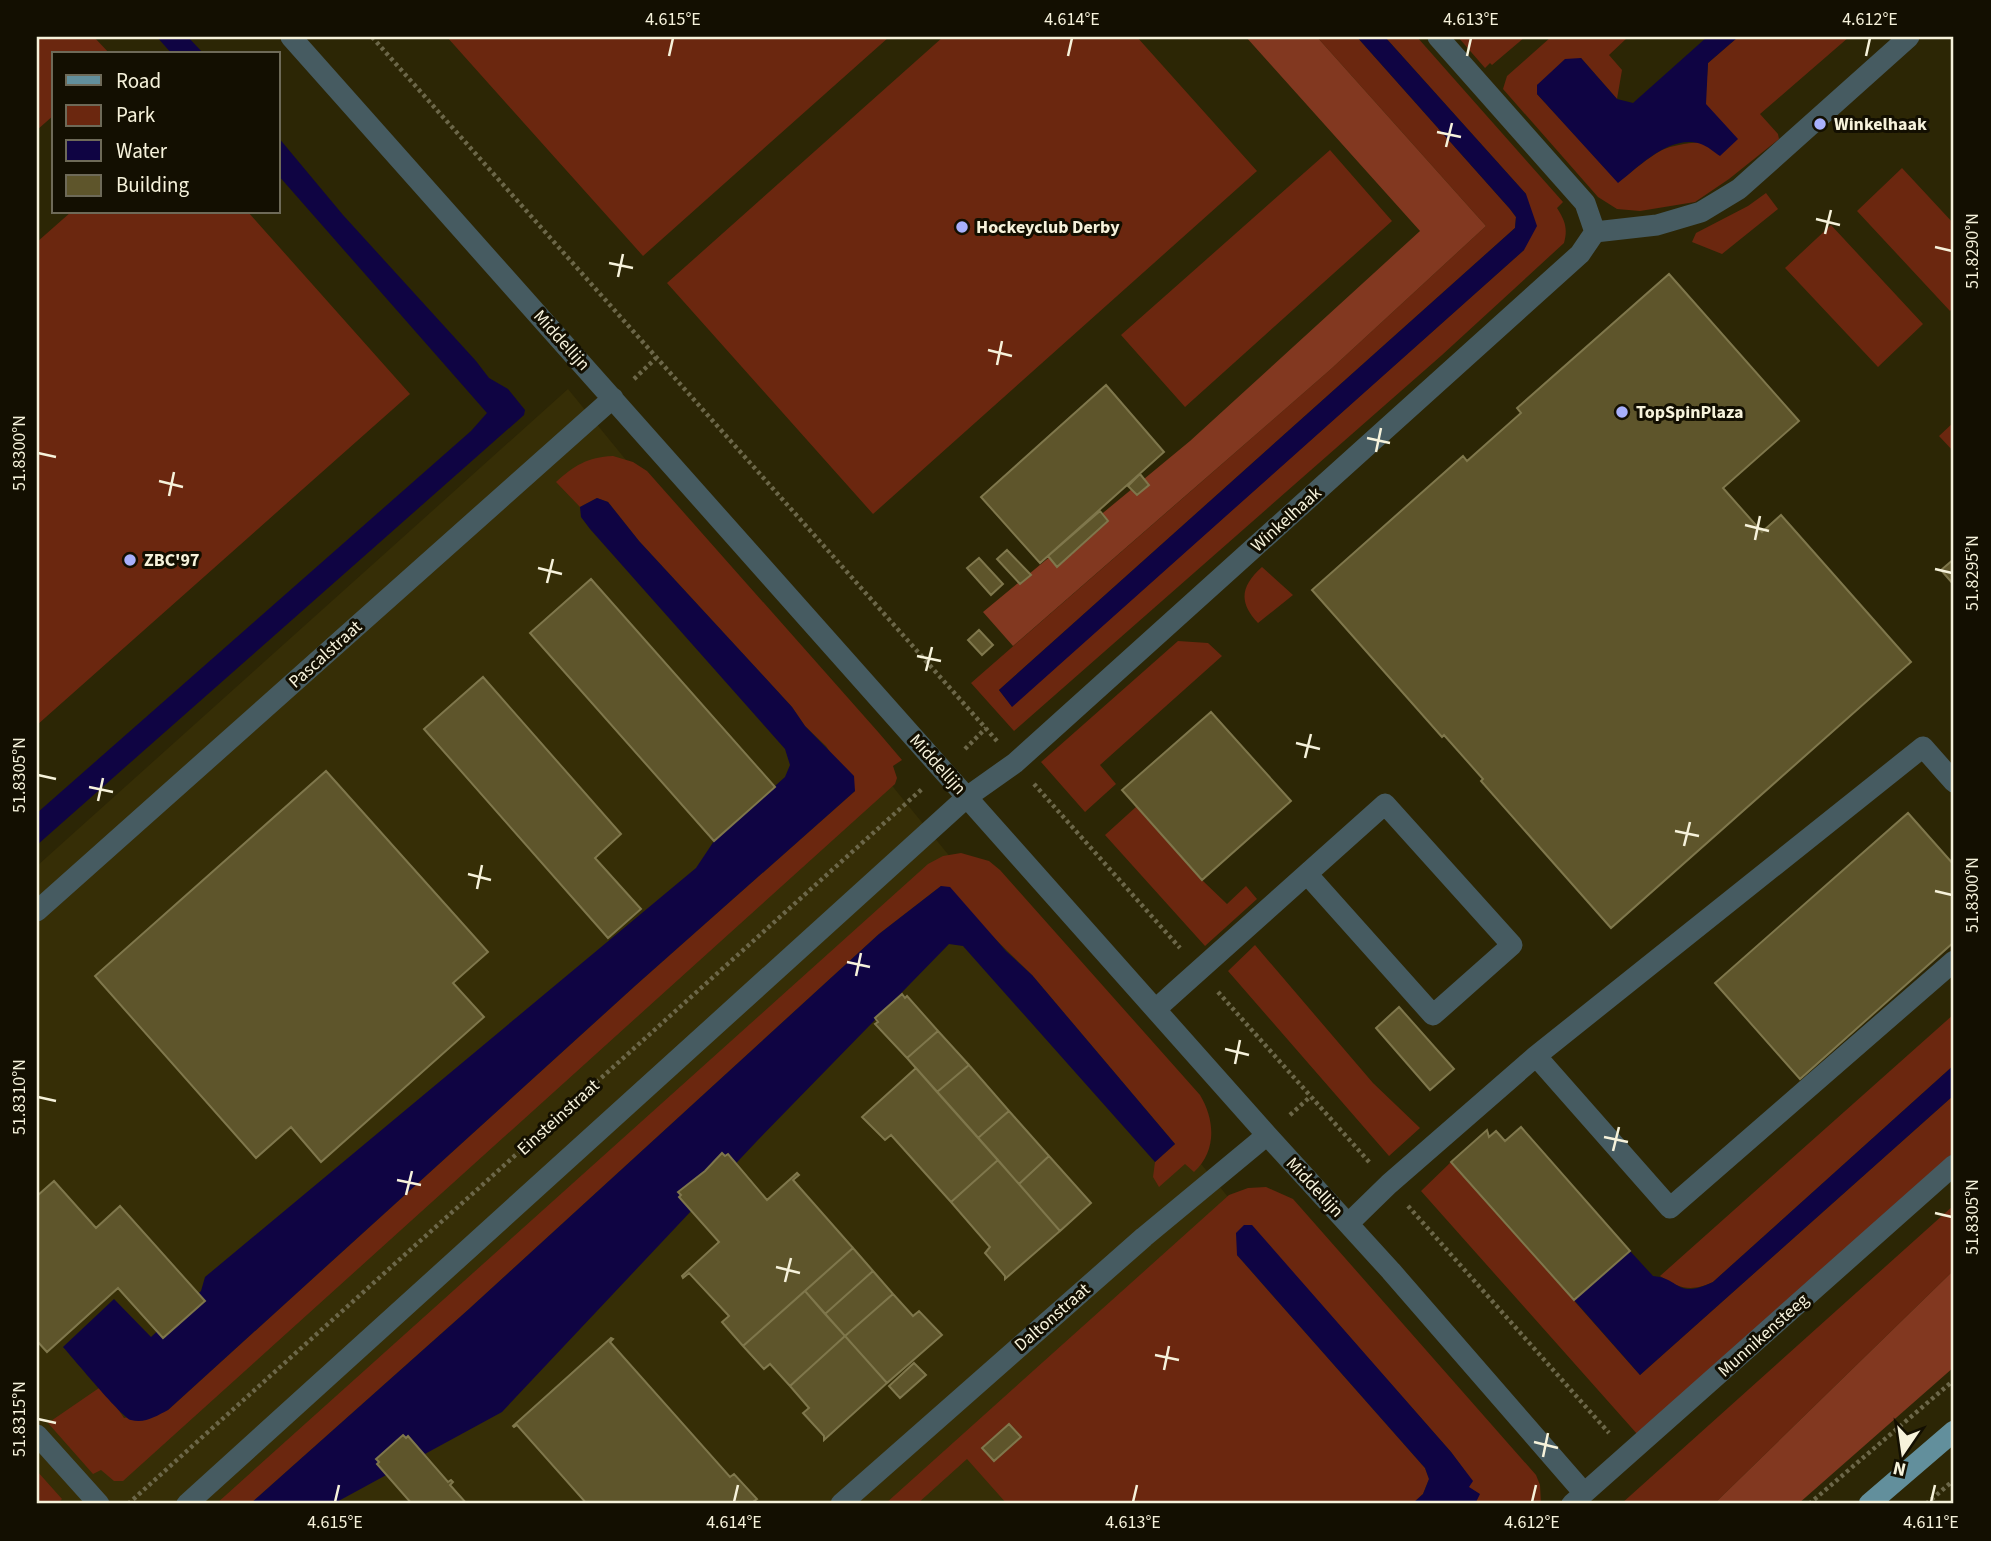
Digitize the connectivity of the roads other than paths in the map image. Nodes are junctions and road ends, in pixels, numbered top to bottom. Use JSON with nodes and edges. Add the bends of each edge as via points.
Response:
{"nodes":[{"id":1,"x":291,"y":37,"type":"edge"},
{"id":2,"x":1438,"y":37,"type":"edge"},
{"id":3,"x":1909,"y":37,"type":"edge"},
{"id":4,"x":1595,"y":232,"type":"junction"},
{"id":5,"x":613,"y":398,"type":"junction"},
{"id":6,"x":1954,"y":782,"type":"edge"},
{"id":7,"x":967,"y":797,"type":"junction"},
{"id":8,"x":1307,"y":874,"type":"junction"},
{"id":9,"x":37,"y":911,"type":"edge"},
{"id":10,"x":1954,"y":961,"type":"edge"},
{"id":11,"x":1156,"y":1009,"type":"junction"},
{"id":12,"x":1536,"y":1056,"type":"junction"},
{"id":13,"x":1267,"y":1135,"type":"junction"},
{"id":14,"x":1954,"y":1165,"type":"edge"},
{"id":15,"x":1349,"y":1223,"type":"junction"},
{"id":16,"x":1954,"y":1431,"type":"edge"},
{"id":17,"x":37,"y":1435,"type":"edge"},
{"id":18,"x":1578,"y":1498,"type":"edge"},
{"id":19,"x":99,"y":1504,"type":"edge"},
{"id":20,"x":187,"y":1504,"type":"edge"},
{"id":21,"x":841,"y":1504,"type":"edge"},
{"id":22,"x":1869,"y":1504,"type":"edge"}],
"edges":[{"from":1,"to":5,"type":"street","name":"Middellijn"},
{"from":2,"to":4,"type":"street","via":[[1585,203]]},
{"from":3,"to":4,"type":"street","via":[[1739,189],[1701,212],[1657,225]]},
{"from":4,"to":7,"type":"street","name":"Winkelhaak","via":[[1580,254],[1016,763]]},
{"from":5,"to":7,"type":"street","name":"Middellijn"},
{"from":5,"to":9,"type":"street","name":"Pascalstraat"},
{"from":6,"to":12,"type":"street","via":[[1923,747]]},
{"from":7,"to":11,"type":"street","name":"Middellijn"},
{"from":7,"to":20,"type":"street"},
{"from":8,"to":8,"type":"street","via":[[1385,804],[1512,945],[1433,1015]]},
{"from":8,"to":11,"type":"street"},
{"from":10,"to":12,"type":"street","via":[[1670,1208]]},
{"from":11,"to":13,"type":"street","name":"Middellijn"},
{"from":12,"to":15,"type":"street"},
{"from":13,"to":15,"type":"street","name":"Middellijn"},
{"from":13,"to":21,"type":"street","name":"Daltonstraat"},
{"from":14,"to":18,"type":"street","name":"Munnikensteeg"},
{"from":15,"to":18,"type":"street","name":"Middellijn"},
{"from":16,"to":22,"type":"main road"},
{"from":17,"to":19,"type":"street"}]}
